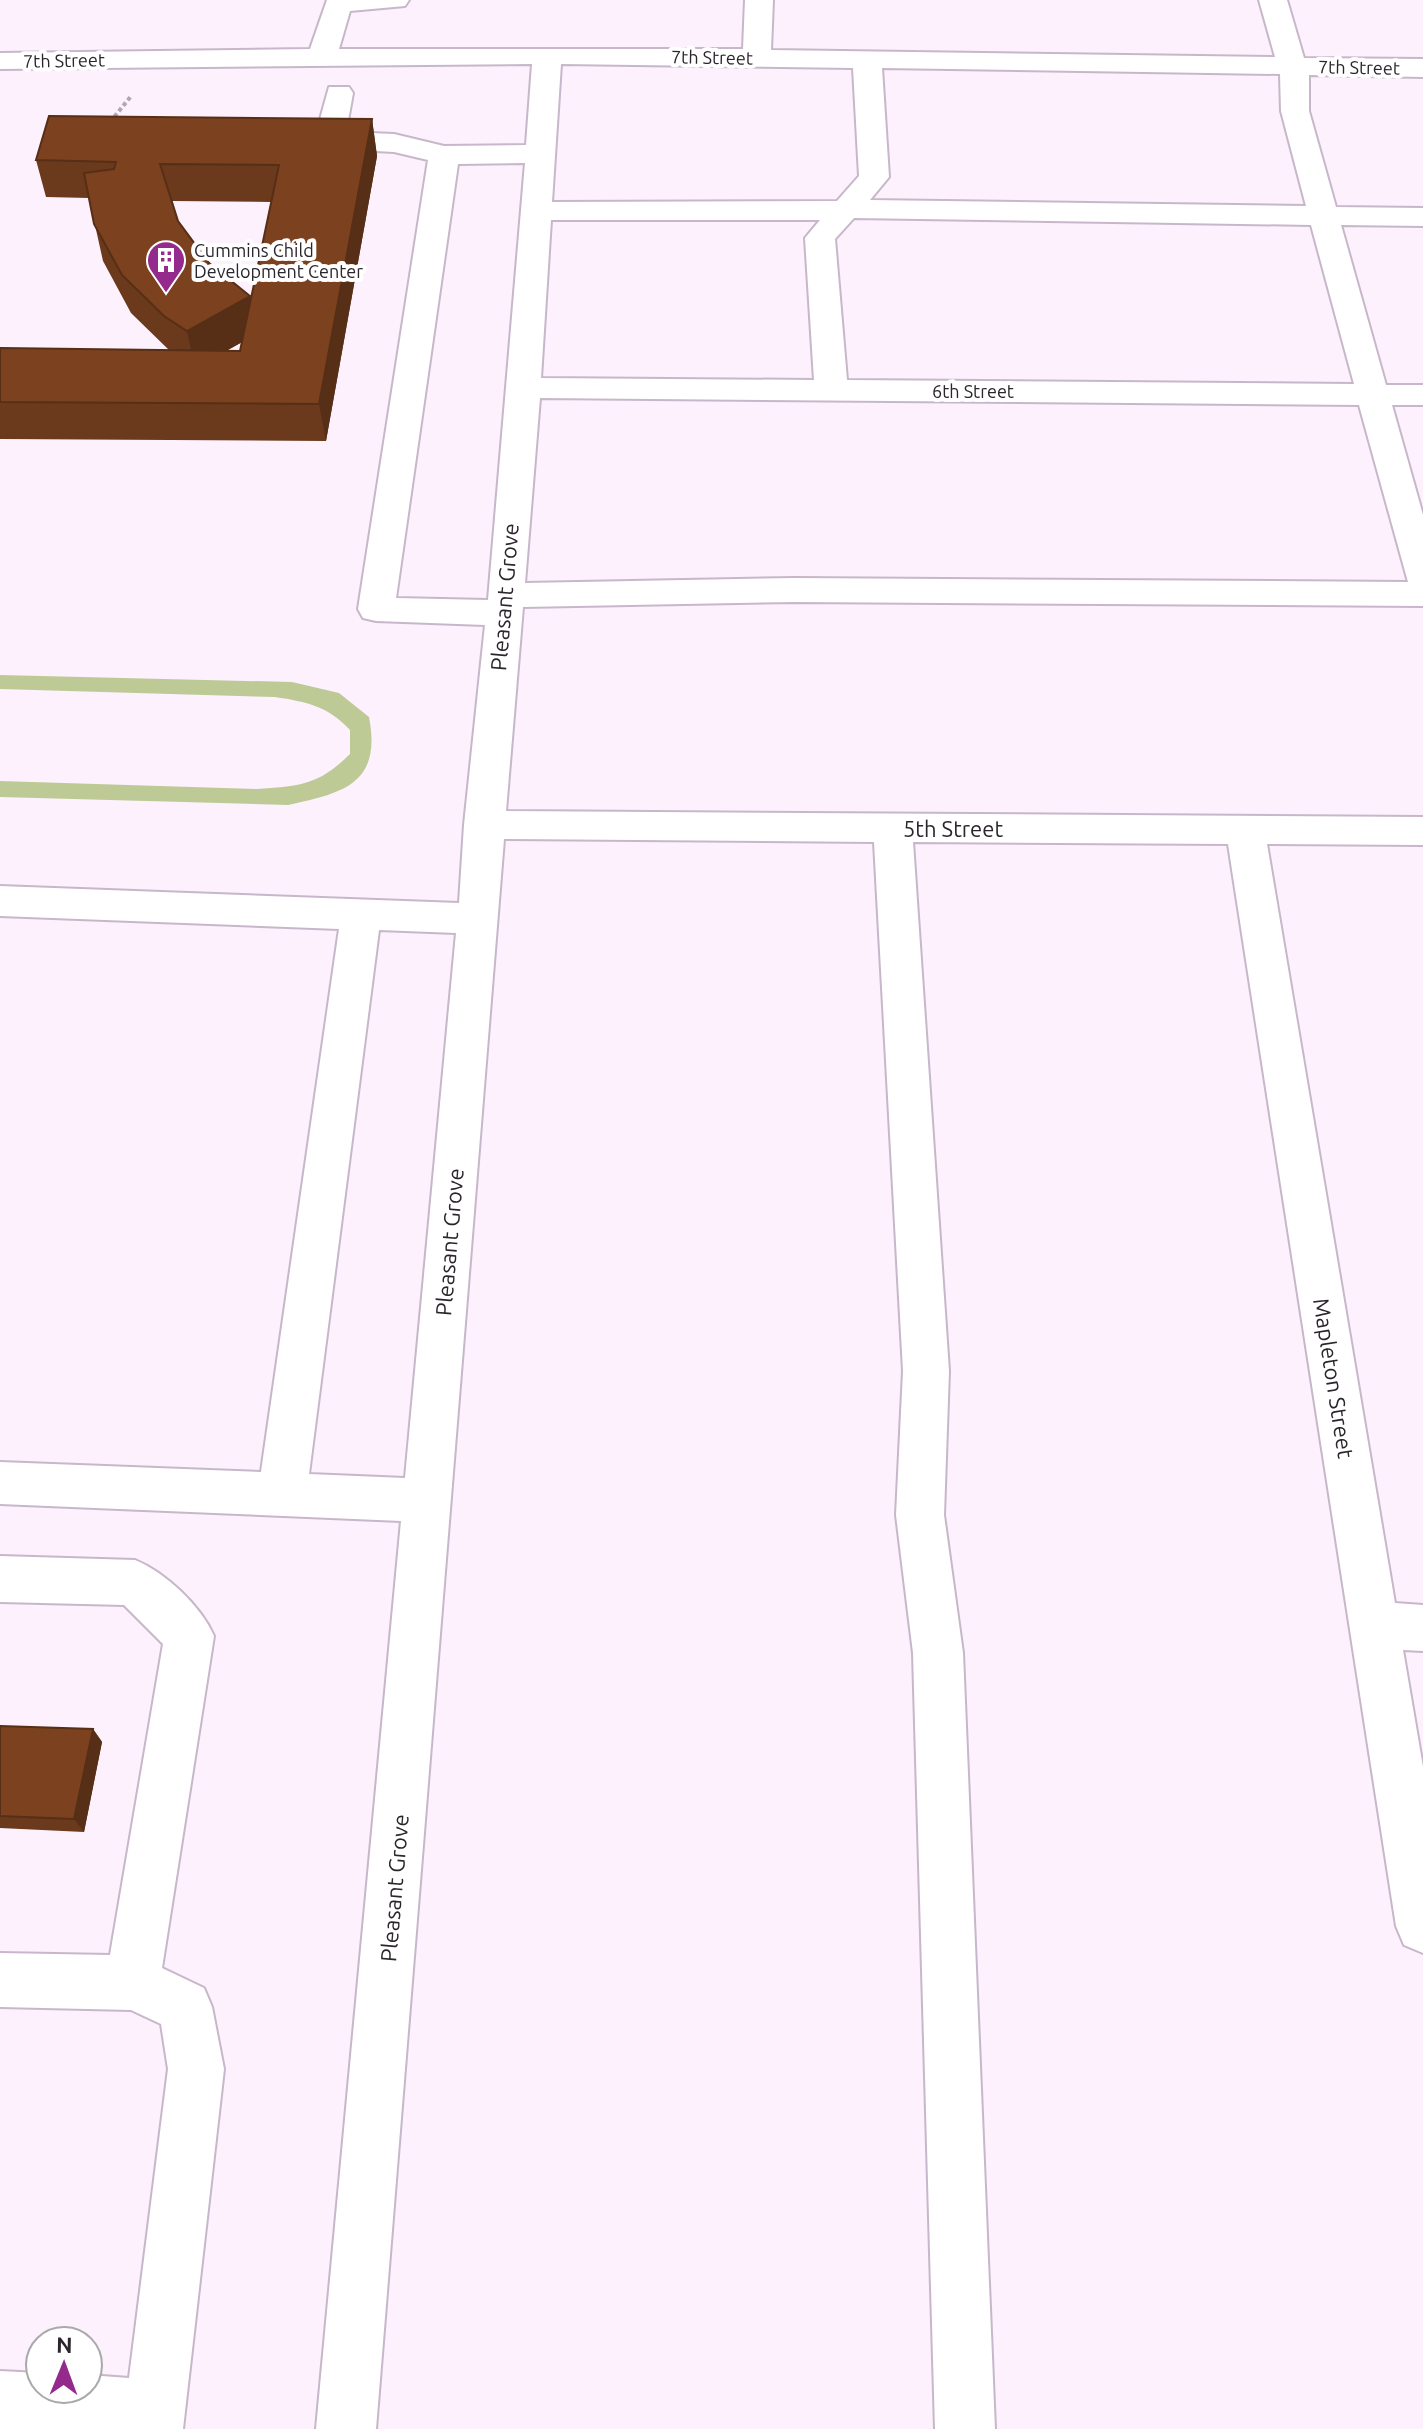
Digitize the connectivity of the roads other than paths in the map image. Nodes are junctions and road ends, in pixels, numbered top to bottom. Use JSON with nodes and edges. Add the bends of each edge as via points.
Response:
{"nodes":[{"id":1,"x":395,"y":0,"type":"edge"},
{"id":2,"x":759,"y":0,"type":"edge"},
{"id":3,"x":1273,"y":0,"type":"edge"},
{"id":4,"x":547,"y":55,"type":"junction"},
{"id":5,"x":322,"y":57,"type":"junction"},
{"id":6,"x":757,"y":57,"type":"junction"},
{"id":7,"x":867,"y":59,"type":"junction"},
{"id":8,"x":0,"y":61,"type":"edge"},
{"id":9,"x":1291,"y":66,"type":"junction"},
{"id":10,"x":1423,"y":68,"type":"edge"},
{"id":11,"x":339,"y":93,"type":"dead end"},
{"id":12,"x":288,"y":139,"type":"edge"},
{"id":13,"x":330,"y":139,"type":"junction"},
{"id":14,"x":540,"y":154,"type":"junction"},
{"id":15,"x":444,"y":155,"type":"junction"},
{"id":16,"x":845,"y":210,"type":"junction"},
{"id":17,"x":536,"y":211,"type":"junction"},
{"id":18,"x":1325,"y":216,"type":"junction"},
{"id":19,"x":1423,"y":217,"type":"edge"},
{"id":20,"x":524,"y":388,"type":"junction"},
{"id":21,"x":831,"y":390,"type":"junction"},
{"id":22,"x":1374,"y":394,"type":"junction"},
{"id":23,"x":1423,"y":395,"type":"edge"},
{"id":24,"x":1423,"y":578,"type":"edge"},
{"id":25,"x":1423,"y":594,"type":"edge"},
{"id":26,"x":504,"y":604,"type":"junction"},
{"id":27,"x":483,"y":825,"type":"junction"},
{"id":28,"x":893,"y":828,"type":"junction"},
{"id":29,"x":1245,"y":830,"type":"junction"},
{"id":30,"x":1423,"y":831,"type":"edge"},
{"id":31,"x":0,"y":901,"type":"edge"},
{"id":32,"x":361,"y":914,"type":"junction"},
{"id":33,"x":475,"y":919,"type":"junction"},
{"id":34,"x":0,"y":1483,"type":"edge"},
{"id":35,"x":282,"y":1494,"type":"junction"},
{"id":36,"x":427,"y":1500,"type":"junction"},
{"id":37,"x":0,"y":1579,"type":"edge"},
{"id":38,"x":1374,"y":1625,"type":"junction"},
{"id":39,"x":1423,"y":1628,"type":"edge"},
{"id":40,"x":1423,"y":1926,"type":"edge"},
{"id":41,"x":0,"y":1980,"type":"edge"},
{"id":42,"x":133,"y":1983,"type":"junction"},
{"id":43,"x":0,"y":2401,"type":"edge"},
{"id":44,"x":154,"y":2419,"type":"edge"},
{"id":45,"x":346,"y":2429,"type":"edge"},
{"id":46,"x":965,"y":2429,"type":"edge"}],
"edges":[{"from":1,"to":5,"type":"street","via":[[338,4]]},
{"from":2,"to":6,"type":"street"},
{"from":3,"to":9,"type":"street"},
{"from":4,"to":5,"type":"street","name":"7th Street"},
{"from":4,"to":6,"type":"street","name":"7th Street"},
{"from":4,"to":14,"type":"street","name":"Pleasant Grove"},
{"from":5,"to":8,"type":"street","name":"7th Street"},
{"from":6,"to":7,"type":"street","name":"7th Street"},
{"from":7,"to":9,"type":"street","name":"7th Street"},
{"from":7,"to":16,"type":"street","via":[[874,177]]},
{"from":9,"to":10,"type":"street","name":"7th Street"},
{"from":9,"to":18,"type":"street","via":[[1297,83],[1295,111]]},
{"from":11,"to":13,"type":"street"},
{"from":12,"to":13,"type":"street"},
{"from":13,"to":15,"type":"street","via":[[394,143]]},
{"from":14,"to":15,"type":"street"},
{"from":14,"to":17,"type":"street","name":"Pleasant Grove"},
{"from":15,"to":26,"type":"street","via":[[376,609]]},
{"from":16,"to":17,"type":"street"},
{"from":16,"to":18,"type":"street"},
{"from":16,"to":21,"type":"street","via":[[820,238]]},
{"from":17,"to":20,"type":"street","name":"Pleasant Grove"},
{"from":18,"to":19,"type":"street"},
{"from":18,"to":22,"type":"street"},
{"from":20,"to":21,"type":"street","name":"6th Street"},
{"from":20,"to":26,"type":"street","name":"Pleasant Grove"},
{"from":21,"to":22,"type":"street","name":"6th Street"},
{"from":22,"to":23,"type":"street","name":"6th Street"},
{"from":22,"to":24,"type":"street"},
{"from":25,"to":26,"type":"street","via":[[795,590]]},
{"from":26,"to":27,"type":"street","name":"Pleasant Grove"},
{"from":27,"to":28,"type":"street","name":"5th Street"},
{"from":27,"to":33,"type":"street","name":"Pleasant Grove"},
{"from":28,"to":29,"type":"street","name":"5th Street"},
{"from":28,"to":46,"type":"street","via":[[926,1371],[920,1515],[938,1653]]},
{"from":29,"to":30,"type":"street","name":"5th Street"},
{"from":29,"to":38,"type":"street","name":"Mapleton Street"},
{"from":31,"to":32,"type":"street"},
{"from":32,"to":33,"type":"street"},
{"from":32,"to":35,"type":"street"},
{"from":33,"to":36,"type":"street","name":"Pleasant Grove"},
{"from":34,"to":35,"type":"street"},
{"from":35,"to":36,"type":"street"},
{"from":36,"to":45,"type":"street","name":"Pleasant Grove"},
{"from":37,"to":42,"type":"street","via":[[135,1583],[189,1636]]},
{"from":38,"to":39,"type":"street"},
{"from":38,"to":40,"type":"street","name":"Mapleton Street"},
{"from":41,"to":42,"type":"street"},
{"from":42,"to":44,"type":"street","via":[[185,2007],[196,2069]]},
{"from":43,"to":44,"type":"street"}]}
